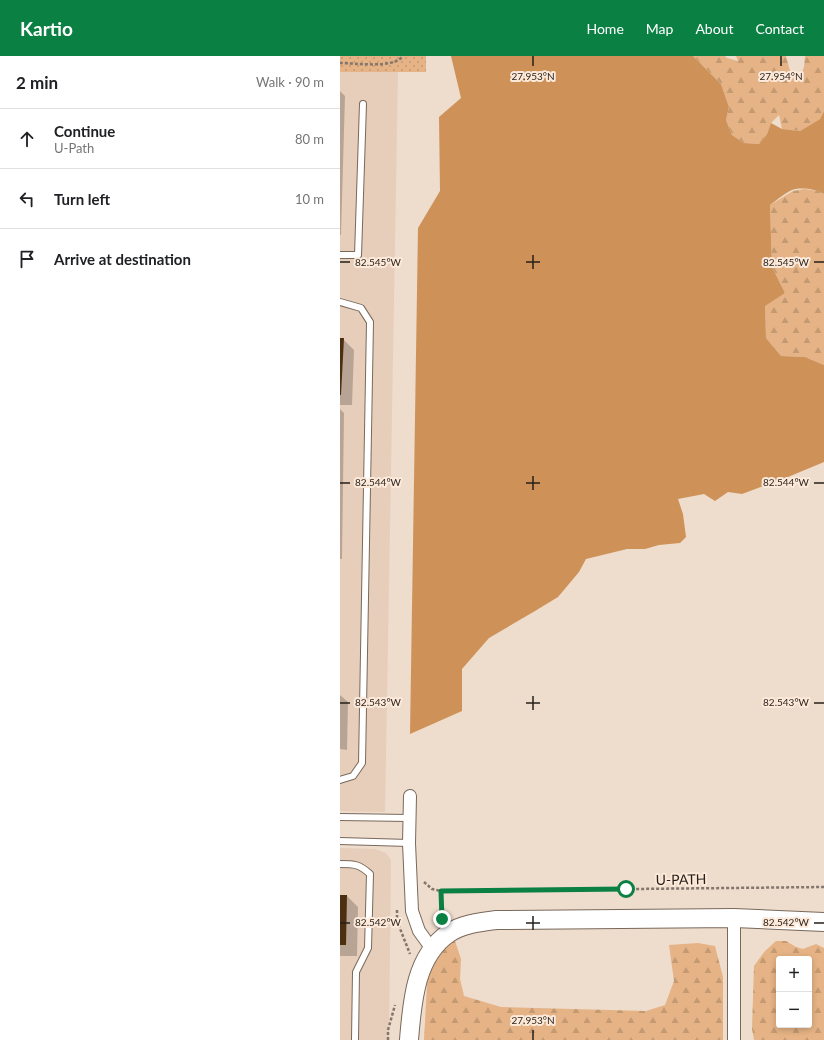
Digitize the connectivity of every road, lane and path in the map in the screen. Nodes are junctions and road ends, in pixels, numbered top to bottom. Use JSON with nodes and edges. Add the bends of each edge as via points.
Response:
{"nodes":[{"id":1,"x":403,"y":56,"type":"edge"},
{"id":2,"x":340,"y":63,"type":"edge"},
{"id":3,"x":363,"y":104,"type":"dead end"},
{"id":4,"x":340,"y":255,"type":"edge"},
{"id":5,"x":340,"y":302,"type":"edge"},
{"id":6,"x":340,"y":780,"type":"edge"},
{"id":7,"x":410,"y":796,"type":"dead end"},
{"id":8,"x":340,"y":817,"type":"edge"},
{"id":9,"x":409,"y":818,"type":"junction"},
{"id":10,"x":340,"y":841,"type":"edge"},
{"id":11,"x":409,"y":843,"type":"junction"},
{"id":12,"x":340,"y":864,"type":"edge"},
{"id":13,"x":824,"y":887,"type":"edge"},
{"id":14,"x":734,"y":918,"type":"junction"},
{"id":15,"x":824,"y":922,"type":"edge"},
{"id":16,"x":442,"y":926,"type":"dead end"},
{"id":17,"x":432,"y":949,"type":"junction"},
{"id":18,"x":355,"y":1040,"type":"edge"},
{"id":19,"x":409,"y":1040,"type":"edge"},
{"id":20,"x":734,"y":1040,"type":"edge"}],
"edges":[{"from":1,"to":2,"type":"path","via":[[400,60],[388,64]]},
{"from":3,"to":4,"type":"lane","via":[[358,256]]},
{"from":5,"to":6,"type":"lane","via":[[361,308],[370,322],[362,763],[353,776]]},
{"from":7,"to":9,"type":"street"},
{"from":8,"to":9,"type":"lane"},
{"from":9,"to":11,"type":"street"},
{"from":10,"to":11,"type":"lane"},
{"from":11,"to":17,"type":"street","via":[[412,911],[419,931]]},
{"from":12,"to":18,"type":"lane","via":[[356,864],[370,874],[368,948],[356,972]]},
{"from":13,"to":16,"type":"path","name":"U-PATH","via":[[441,891]]},
{"from":14,"to":15,"type":"street"},
{"from":14,"to":17,"type":"street","via":[[487,921],[449,933]]},
{"from":14,"to":20,"type":"street"},
{"from":17,"to":19,"type":"street","via":[[421,969],[413,1004]]}]}
